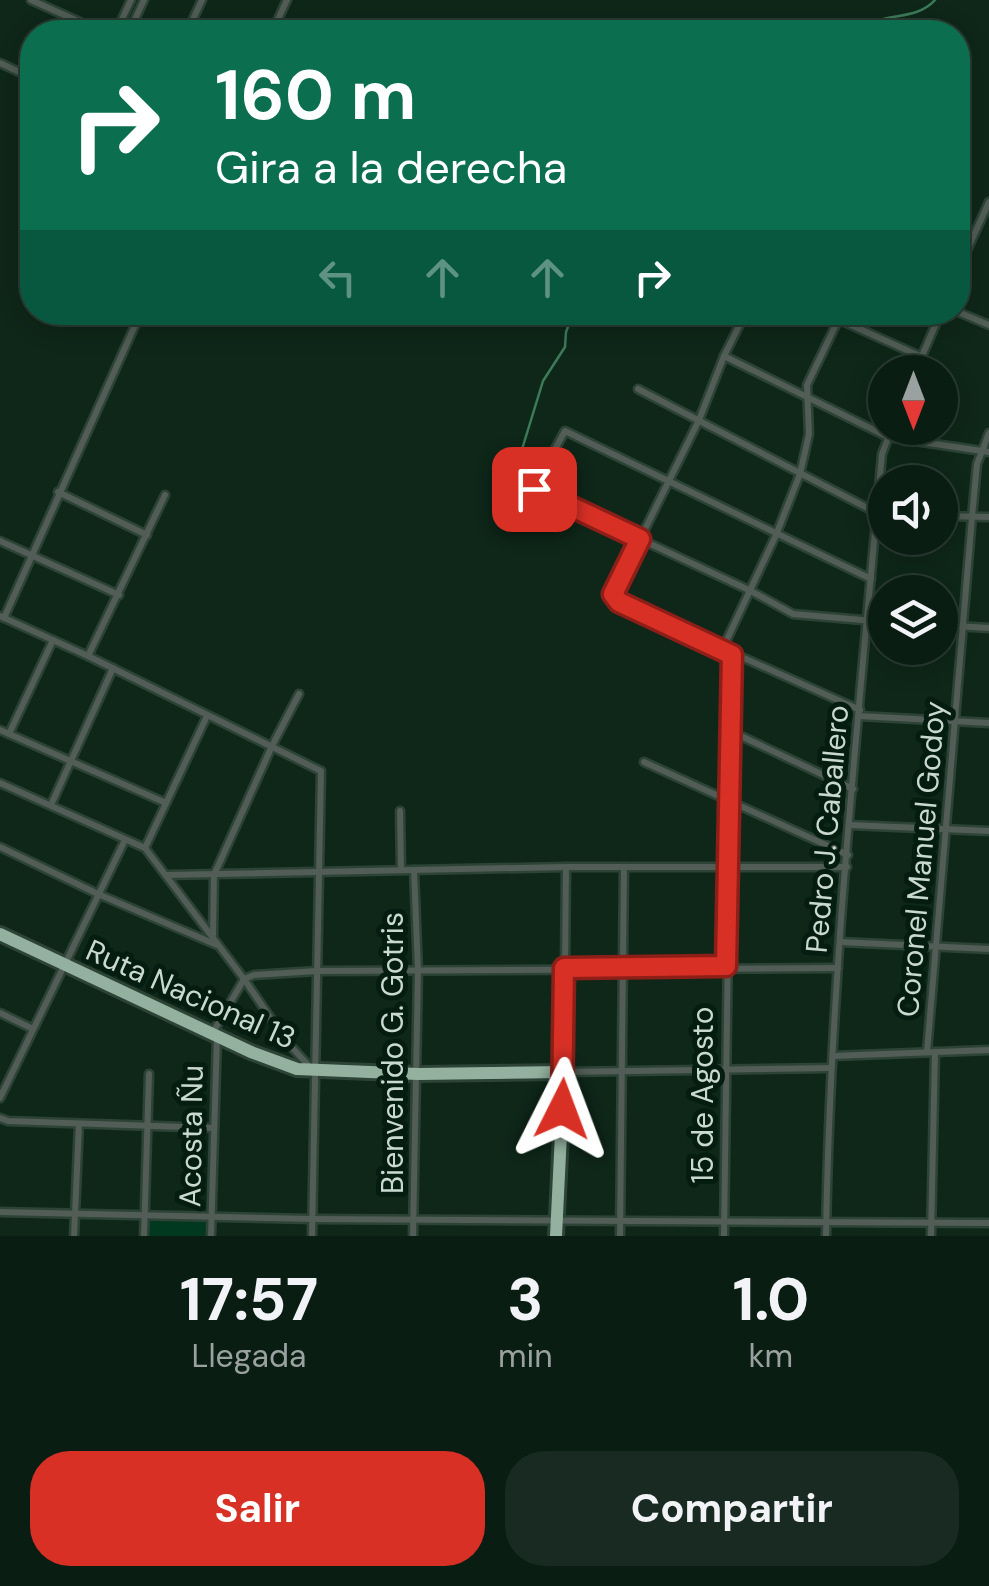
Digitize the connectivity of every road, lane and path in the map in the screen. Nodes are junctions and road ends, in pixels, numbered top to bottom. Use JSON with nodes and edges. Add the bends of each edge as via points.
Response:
{"nodes":[{"id":1,"x":32,"y":0,"type":"edge"},
{"id":2,"x":59,"y":0,"type":"edge"},
{"id":3,"x":54,"y":10,"type":"junction"},
{"id":4,"x":76,"y":20,"type":"edge"},
{"id":5,"x":989,"y":202,"type":"edge"},
{"id":6,"x":970,"y":244,"type":"edge"},
{"id":7,"x":135,"y":325,"type":"edge"},
{"id":8,"x":740,"y":325,"type":"edge"},
{"id":9,"x":836,"y":325,"type":"edge"},
{"id":10,"x":858,"y":325,"type":"edge"},
{"id":11,"x":936,"y":325,"type":"edge"},
{"id":12,"x":918,"y":355,"type":"edge"},
{"id":13,"x":923,"y":355,"type":"edge"},
{"id":14,"x":724,"y":356,"type":"junction"},
{"id":15,"x":638,"y":389,"type":"dead end"},
{"id":16,"x":806,"y":398,"type":"junction"},
{"id":17,"x":699,"y":420,"type":"junction"},
{"id":18,"x":868,"y":427,"type":"edge"},
{"id":19,"x":989,"y":433,"type":"edge"},
{"id":20,"x":940,"y":445,"type":"edge"},
{"id":21,"x":985,"y":452,"type":"edge"},
{"id":22,"x":800,"y":474,"type":"junction"},
{"id":23,"x":668,"y":482,"type":"junction"},
{"id":24,"x":58,"y":492,"type":"junction"},
{"id":25,"x":165,"y":495,"type":"dead end"},
{"id":26,"x":868,"y":507,"type":"edge"},
{"id":27,"x":958,"y":517,"type":"edge"},
{"id":28,"x":972,"y":517,"type":"junction"},
{"id":29,"x":989,"y":517,"type":"edge"},
{"id":30,"x":776,"y":534,"type":"junction"},
{"id":31,"x":148,"y":535,"type":"junction"},
{"id":32,"x":640,"y":539,"type":"junction"},
{"id":33,"x":0,"y":541,"type":"edge"},
{"id":34,"x":32,"y":556,"type":"junction"},
{"id":35,"x":868,"y":578,"type":"edge"},
{"id":36,"x":750,"y":591,"type":"junction"},
{"id":37,"x":118,"y":595,"type":"junction"},
{"id":38,"x":868,"y":611,"type":"edge"},
{"id":39,"x":2,"y":617,"type":"edge"},
{"id":40,"x":867,"y":622,"type":"junction"},
{"id":41,"x":958,"y":626,"type":"edge"},
{"id":42,"x":964,"y":626,"type":"junction"},
{"id":43,"x":989,"y":628,"type":"edge"},
{"id":44,"x":53,"y":640,"type":"junction"},
{"id":45,"x":722,"y":650,"type":"junction"},
{"id":46,"x":732,"y":655,"type":"junction"},
{"id":47,"x":88,"y":656,"type":"junction"},
{"id":48,"x":113,"y":668,"type":"junction"},
{"id":49,"x":299,"y":694,"type":"dead end"},
{"id":50,"x":860,"y":713,"type":"junction"},
{"id":51,"x":207,"y":716,"type":"junction"},
{"id":52,"x":956,"y":721,"type":"junction"},
{"id":53,"x":989,"y":722,"type":"edge"},
{"id":54,"x":0,"y":730,"type":"edge"},
{"id":55,"x":9,"y":734,"type":"junction"},
{"id":56,"x":731,"y":736,"type":"junction"},
{"id":57,"x":272,"y":746,"type":"junction"},
{"id":58,"x":70,"y":762,"type":"junction"},
{"id":59,"x":644,"y":762,"type":"dead end"},
{"id":60,"x":0,"y":782,"type":"edge"},
{"id":61,"x":853,"y":788,"type":"junction"},
{"id":62,"x":730,"y":801,"type":"junction"},
{"id":63,"x":166,"y":803,"type":"junction"},
{"id":64,"x":50,"y":805,"type":"junction"},
{"id":65,"x":400,"y":810,"type":"dead end"},
{"id":66,"x":850,"y":825,"type":"junction"},
{"id":67,"x":947,"y":828,"type":"junction"},
{"id":68,"x":989,"y":831,"type":"edge"},
{"id":69,"x":124,"y":840,"type":"junction"},
{"id":70,"x":0,"y":846,"type":"edge"},
{"id":71,"x":145,"y":848,"type":"junction"},
{"id":72,"x":848,"y":855,"type":"junction"},
{"id":73,"x":566,"y":867,"type":"junction"},
{"id":74,"x":624,"y":867,"type":"junction"},
{"id":75,"x":728,"y":867,"type":"junction"},
{"id":76,"x":846,"y":867,"type":"junction"},
{"id":77,"x":401,"y":870,"type":"junction"},
{"id":78,"x":414,"y":870,"type":"junction"},
{"id":79,"x":320,"y":872,"type":"junction"},
{"id":80,"x":166,"y":875,"type":"junction"},
{"id":81,"x":214,"y":875,"type":"junction"},
{"id":82,"x":98,"y":894,"type":"junction"},
{"id":83,"x":0,"y":934,"type":"edge"},
{"id":84,"x":213,"y":936,"type":"junction"},
{"id":85,"x":840,"y":942,"type":"junction"},
{"id":86,"x":935,"y":944,"type":"junction"},
{"id":87,"x":220,"y":946,"type":"junction"},
{"id":88,"x":989,"y":948,"type":"edge"},
{"id":89,"x":64,"y":965,"type":"junction"},
{"id":90,"x":726,"y":966,"type":"junction"},
{"id":91,"x":624,"y":967,"type":"junction"},
{"id":92,"x":564,"y":968,"type":"junction"},
{"id":93,"x":838,"y":968,"type":"junction"},
{"id":94,"x":316,"y":970,"type":"junction"},
{"id":95,"x":418,"y":971,"type":"junction"},
{"id":96,"x":244,"y":978,"type":"junction"},
{"id":97,"x":0,"y":1014,"type":"edge"},
{"id":98,"x":33,"y":1029,"type":"junction"},
{"id":99,"x":214,"y":1035,"type":"junction"},
{"id":100,"x":989,"y":1050,"type":"edge"},
{"id":101,"x":931,"y":1052,"type":"junction"},
{"id":102,"x":833,"y":1056,"type":"junction"},
{"id":103,"x":831,"y":1068,"type":"junction"},
{"id":104,"x":726,"y":1070,"type":"junction"},
{"id":105,"x":314,"y":1071,"type":"junction"},
{"id":106,"x":564,"y":1072,"type":"junction"},
{"id":107,"x":623,"y":1072,"type":"junction"},
{"id":108,"x":149,"y":1074,"type":"dead end"},
{"id":109,"x":418,"y":1074,"type":"junction"},
{"id":110,"x":4,"y":1082,"type":"edge"},
{"id":111,"x":0,"y":1098,"type":"edge"},
{"id":112,"x":0,"y":1118,"type":"edge"},
{"id":113,"x":79,"y":1124,"type":"junction"},
{"id":114,"x":145,"y":1126,"type":"junction"},
{"id":115,"x":214,"y":1128,"type":"junction"},
{"id":116,"x":0,"y":1212,"type":"edge"},
{"id":117,"x":75,"y":1214,"type":"junction"},
{"id":118,"x":145,"y":1216,"type":"junction"},
{"id":119,"x":212,"y":1217,"type":"junction"},
{"id":120,"x":312,"y":1219,"type":"junction"},
{"id":121,"x":414,"y":1219,"type":"junction"},
{"id":122,"x":556,"y":1220,"type":"junction"},
{"id":123,"x":620,"y":1220,"type":"junction"},
{"id":124,"x":724,"y":1220,"type":"junction"},
{"id":125,"x":826,"y":1222,"type":"junction"},
{"id":126,"x":932,"y":1223,"type":"junction"},
{"id":127,"x":989,"y":1223,"type":"edge"},
{"id":128,"x":74,"y":1236,"type":"edge"},
{"id":129,"x":144,"y":1236,"type":"edge"},
{"id":130,"x":211,"y":1236,"type":"edge"},
{"id":131,"x":312,"y":1236,"type":"edge"},
{"id":132,"x":414,"y":1236,"type":"edge"},
{"id":133,"x":556,"y":1236,"type":"edge"},
{"id":134,"x":620,"y":1236,"type":"edge"},
{"id":135,"x":724,"y":1236,"type":"edge"},
{"id":136,"x":826,"y":1236,"type":"edge"},
{"id":137,"x":931,"y":1236,"type":"edge"}],
"edges":[{"from":1,"to":3,"type":"street"},
{"from":2,"to":3,"type":"street"},
{"from":3,"to":4,"type":"street"},
{"from":5,"to":6,"type":"street"},
{"from":7,"to":24,"type":"street"},
{"from":8,"to":14,"type":"street"},
{"from":9,"to":16,"type":"street"},
{"from":10,"to":12,"type":"street"},
{"from":11,"to":13,"type":"street"},
{"from":14,"to":16,"type":"street"},
{"from":14,"to":17,"type":"street"},
{"from":15,"to":17,"type":"street"},
{"from":16,"to":18,"type":"street"},
{"from":16,"to":22,"type":"street","via":[[810,434]]},
{"from":17,"to":22,"type":"street"},
{"from":17,"to":23,"type":"street"},
{"from":19,"to":21,"type":"street","name":"Coronel Manuel Godoy"},
{"from":20,"to":21,"type":"street"},
{"from":21,"to":28,"type":"street","name":"Coronel Manuel Godoy"},
{"from":22,"to":26,"type":"street"},
{"from":22,"to":30,"type":"street"},
{"from":23,"to":30,"type":"street"},
{"from":23,"to":32,"type":"street"},
{"from":23,"to":32,"type":"street","via":[[565,431],[534,489]]},
{"from":24,"to":31,"type":"street"},
{"from":24,"to":34,"type":"street"},
{"from":25,"to":31,"type":"street"},
{"from":27,"to":28,"type":"street"},
{"from":28,"to":29,"type":"street"},
{"from":28,"to":42,"type":"street","name":"Coronel Manuel Godoy"},
{"from":30,"to":35,"type":"street"},
{"from":30,"to":36,"type":"street"},
{"from":31,"to":37,"type":"street"},
{"from":32,"to":36,"type":"street"},
{"from":32,"to":45,"type":"street","via":[[613,594]]},
{"from":33,"to":34,"type":"street"},
{"from":34,"to":37,"type":"street"},
{"from":34,"to":39,"type":"street"},
{"from":36,"to":40,"type":"street","via":[[793,614]]},
{"from":36,"to":45,"type":"street"},
{"from":37,"to":47,"type":"street"},
{"from":38,"to":40,"type":"street","name":"Pedro J. Caballero"},
{"from":39,"to":44,"type":"street"},
{"from":40,"to":50,"type":"street","name":"Pedro J. Caballero"},
{"from":41,"to":42,"type":"street"},
{"from":42,"to":43,"type":"street"},
{"from":42,"to":52,"type":"street","name":"Coronel Manuel Godoy"},
{"from":44,"to":47,"type":"street"},
{"from":44,"to":55,"type":"street"},
{"from":45,"to":46,"type":"street"},
{"from":46,"to":50,"type":"street"},
{"from":46,"to":56,"type":"street","name":"15 de Agosto"},
{"from":47,"to":48,"type":"street"},
{"from":48,"to":51,"type":"street"},
{"from":48,"to":58,"type":"street"},
{"from":49,"to":57,"type":"street"},
{"from":50,"to":52,"type":"street"},
{"from":50,"to":61,"type":"street","name":"Pedro J. Caballero"},
{"from":51,"to":57,"type":"street"},
{"from":51,"to":63,"type":"street"},
{"from":52,"to":53,"type":"street"},
{"from":52,"to":67,"type":"street","name":"Coronel Manuel Godoy"},
{"from":54,"to":55,"type":"street"},
{"from":55,"to":58,"type":"street"},
{"from":56,"to":61,"type":"street","via":[[744,736]]},
{"from":56,"to":62,"type":"street","name":"15 de Agosto"},
{"from":57,"to":79,"type":"street","via":[[321,771]]},
{"from":57,"to":81,"type":"street"},
{"from":58,"to":63,"type":"street"},
{"from":58,"to":64,"type":"street"},
{"from":59,"to":62,"type":"street"},
{"from":60,"to":64,"type":"street"},
{"from":61,"to":66,"type":"street","name":"Pedro J. Caballero"},
{"from":62,"to":72,"type":"street"},
{"from":62,"to":75,"type":"street","name":"15 de Agosto"},
{"from":63,"to":71,"type":"street"},
{"from":64,"to":69,"type":"street"},
{"from":65,"to":77,"type":"street"},
{"from":66,"to":67,"type":"street"},
{"from":66,"to":72,"type":"street","name":"Pedro J. Caballero"},
{"from":67,"to":68,"type":"street"},
{"from":67,"to":86,"type":"street","name":"Coronel Manuel Godoy"},
{"from":69,"to":71,"type":"street"},
{"from":69,"to":82,"type":"street"},
{"from":70,"to":82,"type":"street"},
{"from":71,"to":80,"type":"street"},
{"from":72,"to":76,"type":"street","name":"Pedro J. Caballero"},
{"from":73,"to":74,"type":"street"},
{"from":73,"to":78,"type":"street"},
{"from":73,"to":92,"type":"street"},
{"from":74,"to":75,"type":"street"},
{"from":74,"to":91,"type":"street"},
{"from":75,"to":76,"type":"street"},
{"from":75,"to":90,"type":"street","name":"15 de Agosto"},
{"from":76,"to":85,"type":"street","name":"Pedro J. Caballero"},
{"from":77,"to":78,"type":"street"},
{"from":77,"to":79,"type":"street"},
{"from":78,"to":95,"type":"street","name":"Bienvenido G. Gotris"},
{"from":79,"to":81,"type":"street"},
{"from":79,"to":94,"type":"street"},
{"from":80,"to":81,"type":"street"},
{"from":80,"to":84,"type":"street"},
{"from":81,"to":84,"type":"street"},
{"from":82,"to":87,"type":"street"},
{"from":82,"to":89,"type":"street"},
{"from":83,"to":89,"type":"highway","name":"Ruta Nacional 13"},
{"from":84,"to":87,"type":"street"},
{"from":85,"to":86,"type":"street"},
{"from":85,"to":93,"type":"street","name":"Pedro J. Caballero"},
{"from":86,"to":88,"type":"street"},
{"from":86,"to":101,"type":"street","name":"Coronel Manuel Godoy"},
{"from":87,"to":96,"type":"street"},
{"from":89,"to":98,"type":"street"},
{"from":89,"to":99,"type":"highway","name":"Ruta Nacional 13"},
{"from":90,"to":91,"type":"street"},
{"from":90,"to":93,"type":"street"},
{"from":90,"to":104,"type":"street","name":"15 de Agosto"},
{"from":91,"to":92,"type":"street"},
{"from":91,"to":107,"type":"street"},
{"from":92,"to":95,"type":"street"},
{"from":92,"to":106,"type":"street"},
{"from":93,"to":102,"type":"street","name":"Pedro J. Caballero"},
{"from":94,"to":95,"type":"street"},
{"from":94,"to":96,"type":"street"},
{"from":94,"to":105,"type":"street"},
{"from":95,"to":109,"type":"street","name":"Bienvenido G. Gotris"},
{"from":96,"to":99,"type":"street","name":"Acosta Ñu"},
{"from":96,"to":105,"type":"street"},
{"from":97,"to":98,"type":"street"},
{"from":98,"to":110,"type":"street"},
{"from":99,"to":105,"type":"highway","name":"Ruta Nacional 13"},
{"from":99,"to":115,"type":"street","name":"Acosta Ñu"},
{"from":100,"to":101,"type":"street"},
{"from":101,"to":102,"type":"street"},
{"from":101,"to":126,"type":"street","name":"Coronel Manuel Godoy"},
{"from":102,"to":103,"type":"street","name":"Pedro J. Caballero"},
{"from":103,"to":104,"type":"street"},
{"from":103,"to":125,"type":"street","name":"Pedro J. Caballero"},
{"from":104,"to":107,"type":"street"},
{"from":104,"to":124,"type":"street","name":"15 de Agosto"},
{"from":105,"to":109,"type":"highway","name":"Ruta Nacional 13"},
{"from":105,"to":120,"type":"street"},
{"from":106,"to":107,"type":"street"},
{"from":106,"to":109,"type":"highway","name":"Ruta Nacional 13"},
{"from":106,"to":122,"type":"highway"},
{"from":107,"to":123,"type":"street"},
{"from":108,"to":114,"type":"street"},
{"from":109,"to":121,"type":"street","name":"Bienvenido G. Gotris"},
{"from":110,"to":111,"type":"street"},
{"from":112,"to":113,"type":"street"},
{"from":113,"to":114,"type":"street"},
{"from":113,"to":117,"type":"street"},
{"from":114,"to":115,"type":"street"},
{"from":114,"to":118,"type":"street"},
{"from":115,"to":119,"type":"street","name":"Acosta Ñu"},
{"from":116,"to":117,"type":"street"},
{"from":117,"to":118,"type":"street"},
{"from":117,"to":128,"type":"street"},
{"from":118,"to":119,"type":"street"},
{"from":118,"to":129,"type":"street"},
{"from":119,"to":120,"type":"street"},
{"from":119,"to":130,"type":"street","name":"Acosta Ñu"},
{"from":120,"to":121,"type":"street"},
{"from":120,"to":131,"type":"street"},
{"from":121,"to":122,"type":"street"},
{"from":121,"to":132,"type":"street","name":"Bienvenido G. Gotris"},
{"from":122,"to":123,"type":"street"},
{"from":122,"to":133,"type":"highway"},
{"from":123,"to":124,"type":"street"},
{"from":123,"to":134,"type":"street"},
{"from":124,"to":125,"type":"street"},
{"from":124,"to":135,"type":"street","name":"15 de Agosto"},
{"from":125,"to":126,"type":"street"},
{"from":125,"to":136,"type":"street","name":"Pedro J. Caballero"},
{"from":126,"to":127,"type":"street"},
{"from":126,"to":137,"type":"street","name":"Coronel Manuel Godoy"}]}
